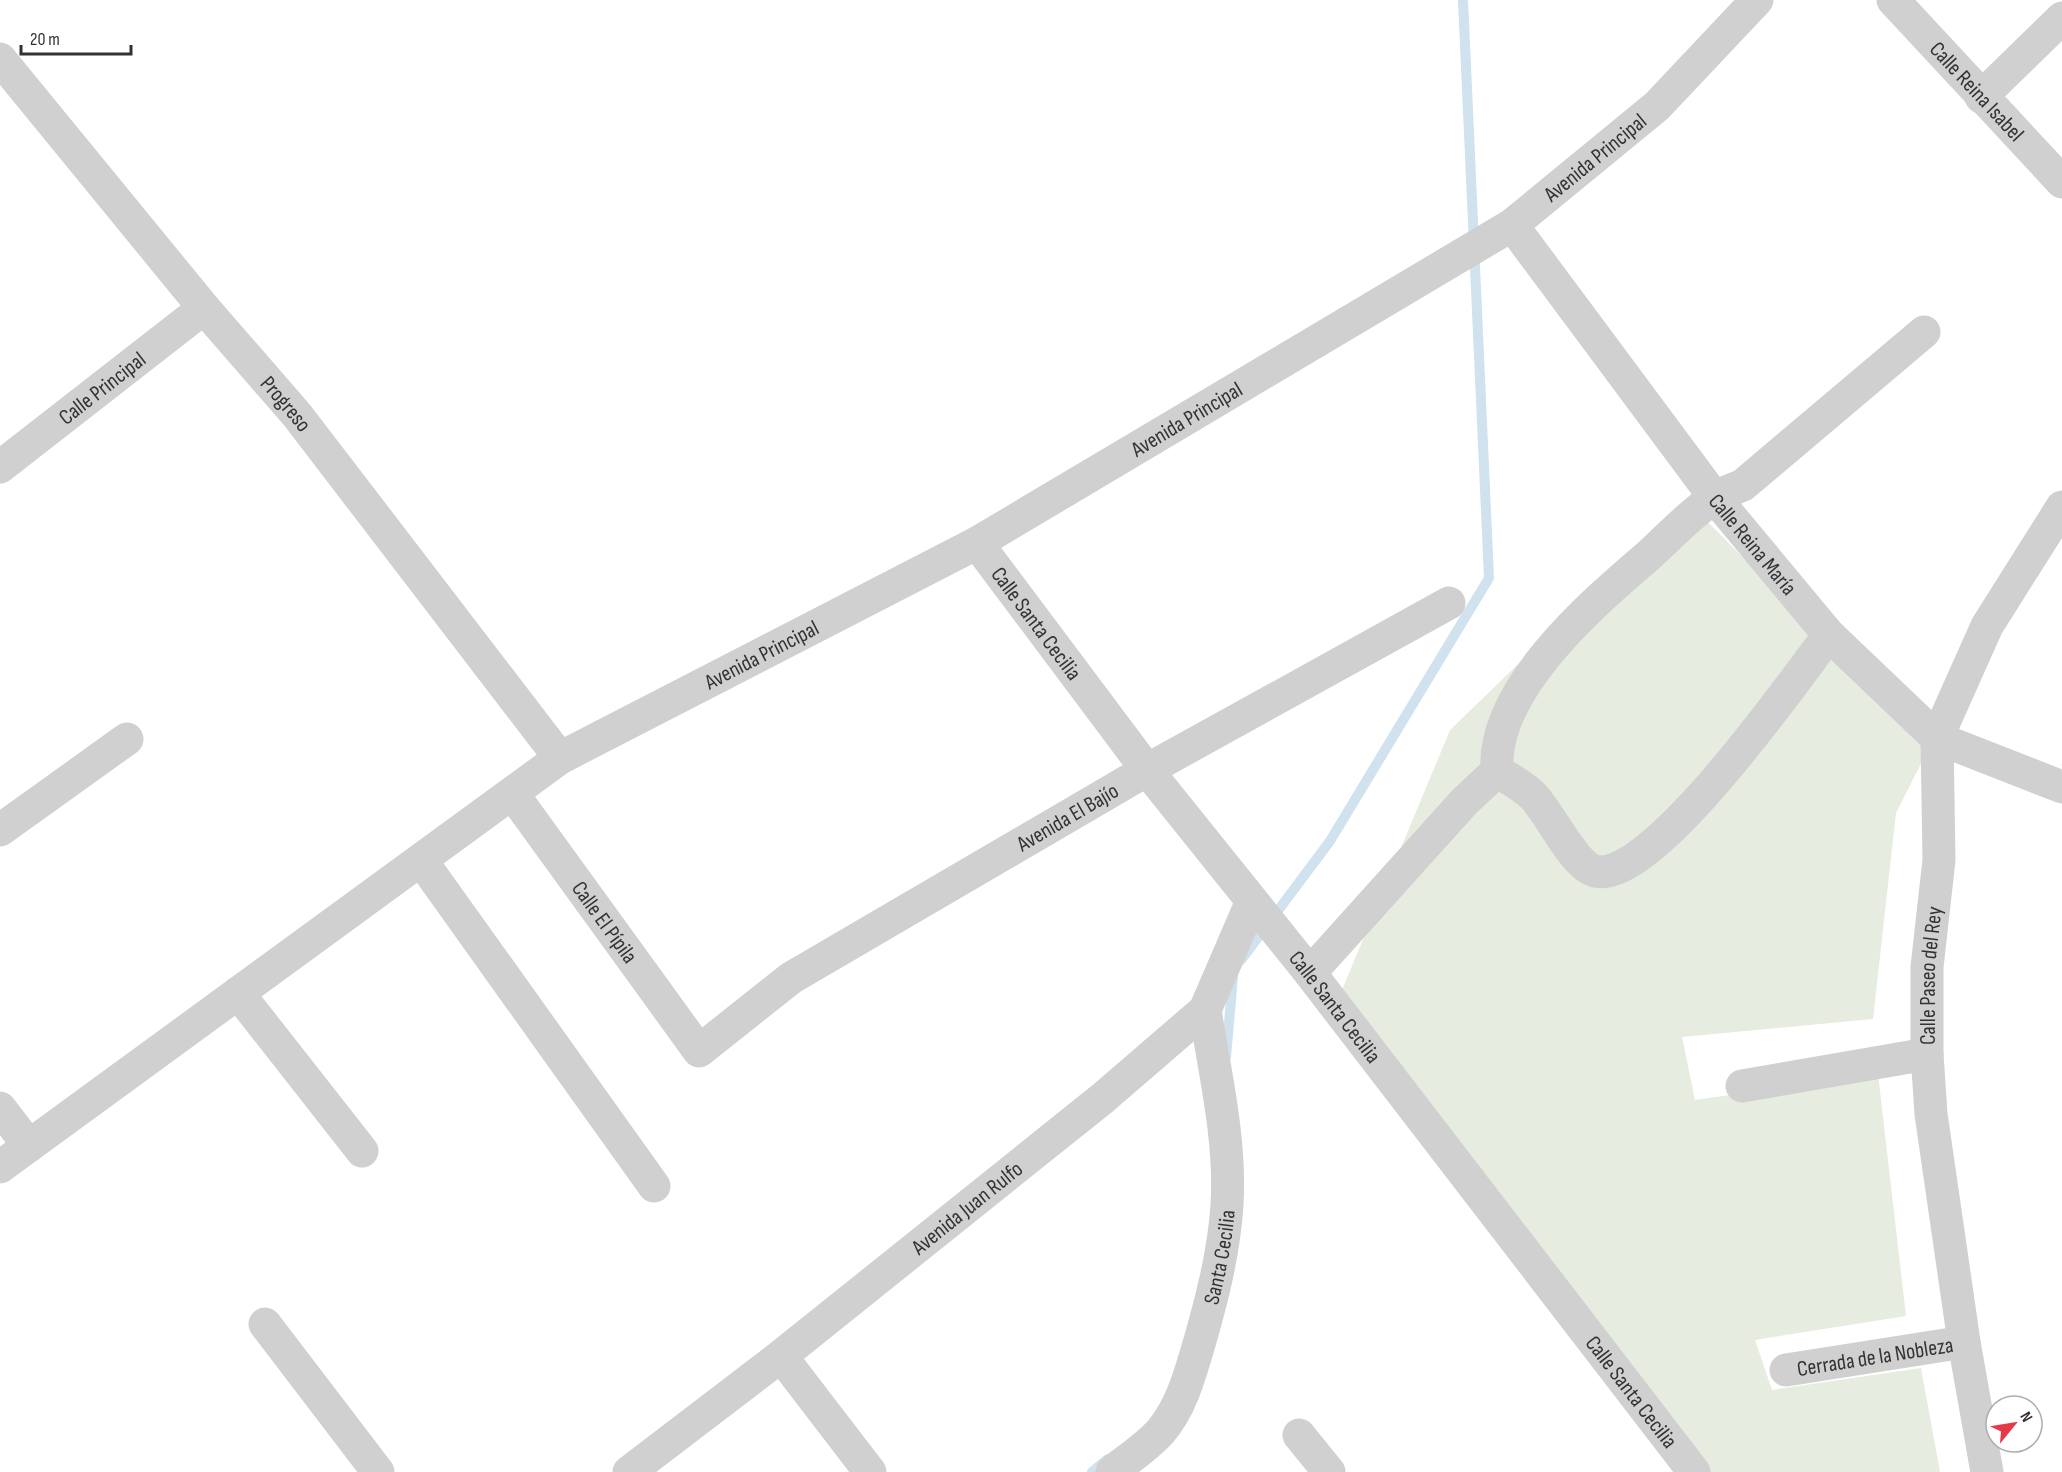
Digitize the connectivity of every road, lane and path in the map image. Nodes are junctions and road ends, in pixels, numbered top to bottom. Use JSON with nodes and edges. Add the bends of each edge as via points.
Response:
{"nodes":[{"id":1,"x":1757,"y":0,"type":"edge"},
{"id":2,"x":1893,"y":0,"type":"edge"},
{"id":3,"x":2062,"y":18,"type":"edge"},
{"id":4,"x":0,"y":59,"type":"edge"},
{"id":5,"x":1981,"y":97,"type":"junction"},
{"id":6,"x":2062,"y":182,"type":"edge"},
{"id":7,"x":1512,"y":225,"type":"junction"},
{"id":8,"x":204,"y":308,"type":"junction"},
{"id":9,"x":1924,"y":332,"type":"dead end"},
{"id":10,"x":0,"y":467,"type":"edge"},
{"id":11,"x":1714,"y":498,"type":"junction"},
{"id":12,"x":2062,"y":507,"type":"edge"},
{"id":13,"x":977,"y":543,"type":"junction"},
{"id":14,"x":1449,"y":603,"type":"dead end"},
{"id":15,"x":1829,"y":635,"type":"junction"},
{"id":16,"x":1937,"y":738,"type":"junction"},
{"id":17,"x":127,"y":739,"type":"dead end"},
{"id":18,"x":560,"y":759,"type":"junction"},
{"id":19,"x":1147,"y":770,"type":"junction"},
{"id":20,"x":1497,"y":771,"type":"junction"},
{"id":21,"x":2062,"y":787,"type":"edge"},
{"id":22,"x":512,"y":793,"type":"junction"},
{"id":23,"x":0,"y":830,"type":"edge"},
{"id":24,"x":421,"y":860,"type":"junction"},
{"id":25,"x":1252,"y":901,"type":"junction"},
{"id":26,"x":1310,"y":974,"type":"junction"},
{"id":27,"x":238,"y":993,"type":"junction"},
{"id":28,"x":1206,"y":1010,"type":"junction"},
{"id":29,"x":699,"y":1051,"type":"joint"},
{"id":30,"x":1927,"y":1054,"type":"junction"},
{"id":31,"x":1742,"y":1086,"type":"dead end"},
{"id":32,"x":0,"y":1108,"type":"edge"},
{"id":33,"x":28,"y":1146,"type":"junction"},
{"id":34,"x":362,"y":1151,"type":"dead end"},
{"id":35,"x":0,"y":1167,"type":"edge"},
{"id":36,"x":654,"y":1186,"type":"dead end"},
{"id":37,"x":266,"y":1324,"type":"dead end"},
{"id":38,"x":1964,"y":1342,"type":"junction"},
{"id":39,"x":782,"y":1356,"type":"junction"},
{"id":40,"x":1786,"y":1370,"type":"dead end"},
{"id":41,"x":1299,"y":1435,"type":"dead end"},
{"id":42,"x":378,"y":1472,"type":"edge"},
{"id":43,"x":629,"y":1472,"type":"edge"},
{"id":44,"x":870,"y":1472,"type":"edge"},
{"id":45,"x":1112,"y":1472,"type":"edge"},
{"id":46,"x":1329,"y":1472,"type":"edge"},
{"id":47,"x":1694,"y":1472,"type":"edge"},
{"id":48,"x":1987,"y":1472,"type":"edge"}],
"edges":[{"from":1,"to":7,"type":"street","name":"Avenida Principal","via":[[1657,106]]},
{"from":2,"to":5,"type":"street","name":"Calle Reina Isabel"},
{"from":3,"to":5,"type":"street"},
{"from":4,"to":8,"type":"street","name":"Progreso"},
{"from":5,"to":6,"type":"street","name":"Calle Reina Isabel"},
{"from":7,"to":11,"type":"street","name":"Calle Reina María"},
{"from":7,"to":13,"type":"street","name":"Avenida Principal"},
{"from":8,"to":10,"type":"street","name":"Calle Principal"},
{"from":8,"to":18,"type":"street","name":"Progreso","via":[[297,415]]},
{"from":9,"to":11,"type":"street","via":[[1743,485]]},
{"from":11,"to":15,"type":"street","name":"Calle Reina María"},
{"from":11,"to":20,"type":"street","via":[[1579,616],[1560,639],[1506,718],[1497,741]]},
{"from":12,"to":16,"type":"street","name":"Calle Paseo del Rey","via":[[1987,626]]},
{"from":13,"to":18,"type":"street","name":"Avenida Principal"},
{"from":13,"to":19,"type":"street","name":"Calle Santa Cecilia"},
{"from":14,"to":19,"type":"street","name":"Avenida El Bajío"},
{"from":15,"to":16,"type":"street","name":"Calle Reina María"},
{"from":15,"to":20,"type":"street","via":[[1702,796],[1651,849],[1617,868],[1599,871],[1584,865],[1533,795]]},
{"from":16,"to":21,"type":"street","name":"Calle Reina María"},
{"from":16,"to":30,"type":"street","name":"Calle Paseo del Rey","via":[[1939,860],[1928,967]]},
{"from":17,"to":23,"type":"street"},
{"from":18,"to":22,"type":"street","name":"Avenida Principal"},
{"from":19,"to":25,"type":"street","name":"Calle Santa Cecilia"},
{"from":19,"to":29,"type":"street","name":"Avenida El Bajío","via":[[791,978]]},
{"from":20,"to":26,"type":"street","via":[[1464,802]]},
{"from":22,"to":24,"type":"street","name":"Avenida Principal"},
{"from":22,"to":29,"type":"street","name":"Calle El Pípila"},
{"from":24,"to":27,"type":"street","name":"Avenida Principal"},
{"from":24,"to":36,"type":"street"},
{"from":25,"to":26,"type":"street","name":"Calle Santa Cecilia"},
{"from":25,"to":28,"type":"street","name":"Avenida Juan Rulfo"},
{"from":26,"to":47,"type":"street","name":"Calle Santa Cecilia"},
{"from":27,"to":33,"type":"street","name":"Avenida Principal"},
{"from":27,"to":34,"type":"street"},
{"from":28,"to":39,"type":"street","name":"Avenida Juan Rulfo","via":[[1104,1098]]},
{"from":28,"to":45,"type":"street","name":"Santa Cecilia","via":[[1226,1140],[1227,1204],[1220,1258],[1207,1317],[1176,1411],[1160,1432]]},
{"from":30,"to":31,"type":"street"},
{"from":30,"to":38,"type":"street","name":"Calle Paseo del Rey","via":[[1937,1165]]},
{"from":32,"to":33,"type":"street"},
{"from":33,"to":35,"type":"street","name":"Avenida Principal"},
{"from":37,"to":42,"type":"street"},
{"from":38,"to":40,"type":"street","name":"Cerrada de la Nobleza"},
{"from":38,"to":48,"type":"street","name":"Calle Paseo del Rey"},
{"from":39,"to":43,"type":"street","name":"Avenida Juan Rulfo"},
{"from":39,"to":44,"type":"street"},
{"from":41,"to":46,"type":"street"}]}
